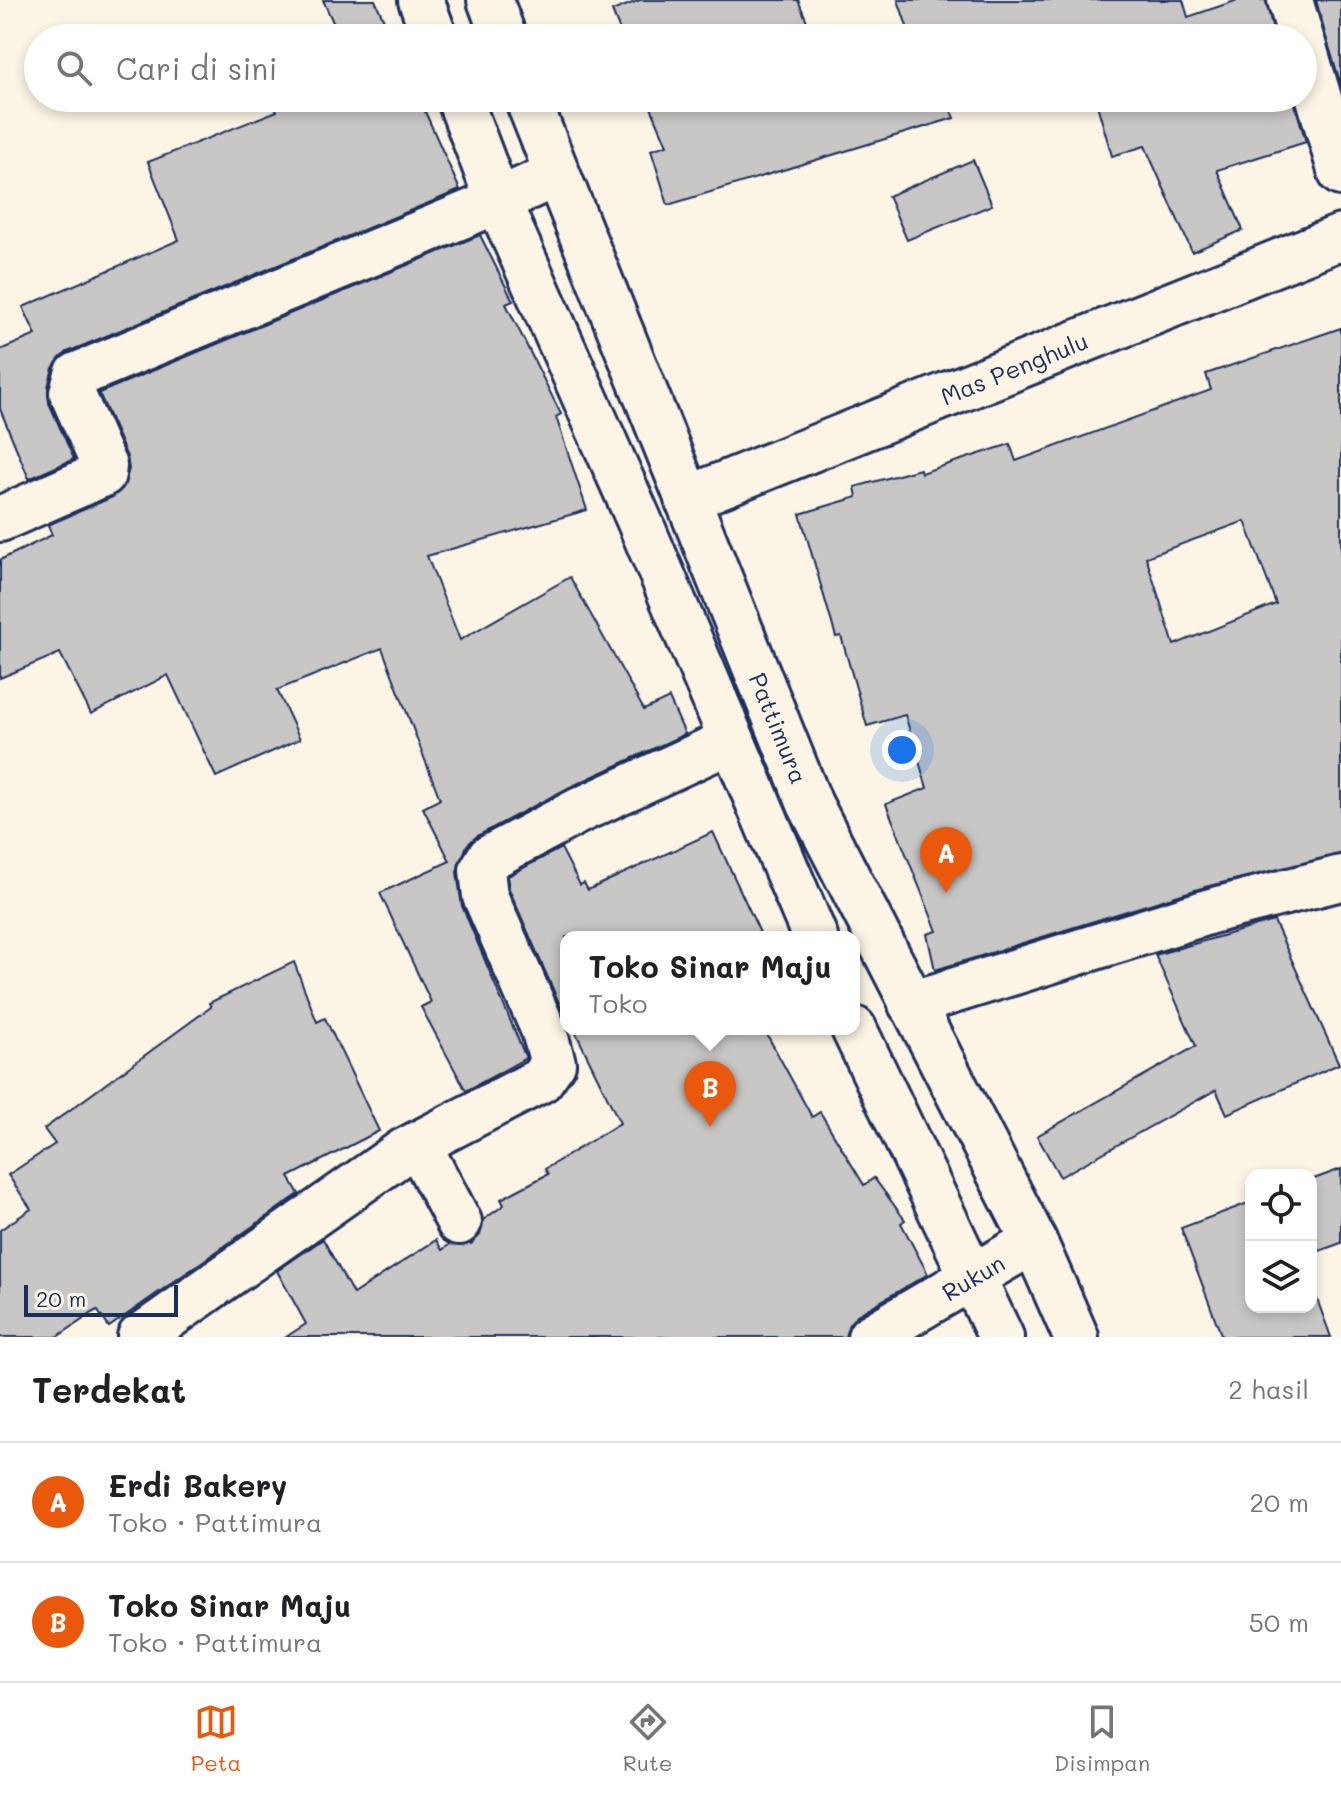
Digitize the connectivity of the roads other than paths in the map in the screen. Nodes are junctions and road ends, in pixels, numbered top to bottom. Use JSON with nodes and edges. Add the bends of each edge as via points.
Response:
{"nodes":[{"id":1,"x":421,"y":0,"type":"edge"},
{"id":2,"x":490,"y":0,"type":"edge"},
{"id":3,"x":1290,"y":0,"type":"edge"},
{"id":4,"x":430,"y":24,"type":"edge"},
{"id":5,"x":499,"y":24,"type":"edge"},
{"id":6,"x":1297,"y":24,"type":"edge"},
{"id":7,"x":1317,"y":92,"type":"edge"},
{"id":8,"x":464,"y":112,"type":"edge"},
{"id":9,"x":532,"y":112,"type":"edge"},
{"id":10,"x":1341,"y":173,"type":"edge"},
{"id":11,"x":556,"y":174,"type":"junction"},
{"id":12,"x":498,"y":201,"type":"junction"},
{"id":13,"x":1341,"y":237,"type":"edge"},
{"id":14,"x":687,"y":499,"type":"junction"},
{"id":15,"x":0,"y":519,"type":"edge"},
{"id":16,"x":732,"y":740,"type":"junction"},
{"id":17,"x":1341,"y":878,"type":"edge"},
{"id":18,"x":812,"y":931,"type":"edge"},
{"id":19,"x":911,"y":1004,"type":"junction"},
{"id":20,"x":857,"y":1035,"type":"edge"},
{"id":21,"x":418,"y":1144,"type":"junction"},
{"id":22,"x":459,"y":1222,"type":"dead end"},
{"id":23,"x":1034,"y":1241,"type":"junction"},
{"id":24,"x":972,"y":1279,"type":"junction"},
{"id":25,"x":140,"y":1337,"type":"edge"},
{"id":26,"x":870,"y":1337,"type":"edge"},
{"id":27,"x":1001,"y":1337,"type":"edge"},
{"id":28,"x":1076,"y":1337,"type":"edge"}],
"edges":[{"from":1,"to":4,"type":"street"},
{"from":2,"to":5,"type":"street"},
{"from":3,"to":6,"type":"street"},
{"from":7,"to":10,"type":"street"},
{"from":8,"to":12,"type":"street","name":"Pattimura"},
{"from":9,"to":11,"type":"street","name":"Pattimura"},
{"from":11,"to":12,"type":"street"},
{"from":11,"to":14,"type":"street","name":"Pattimura"},
{"from":12,"to":15,"type":"street","via":[[77,375],[72,393],[103,474]]},
{"from":12,"to":16,"type":"street","name":"Pattimura"},
{"from":13,"to":14,"type":"street","name":"Mas Penghulu"},
{"from":14,"to":19,"type":"street","name":"Pattimura","via":[[810,804]]},
{"from":16,"to":18,"type":"street","name":"Pattimura"},
{"from":16,"to":21,"type":"street","via":[[489,858],[482,870],[485,896],[553,1063],[541,1080]]},
{"from":17,"to":19,"type":"street","via":[[1211,911]]},
{"from":19,"to":23,"type":"street","name":"Pattimura"},
{"from":20,"to":24,"type":"street"},
{"from":21,"to":22,"type":"street"},
{"from":21,"to":25,"type":"street"},
{"from":23,"to":24,"type":"street","name":"Rukun"},
{"from":23,"to":28,"type":"street","name":"Pattimura"},
{"from":24,"to":26,"type":"street","name":"Rukun"},
{"from":24,"to":27,"type":"street"}]}
